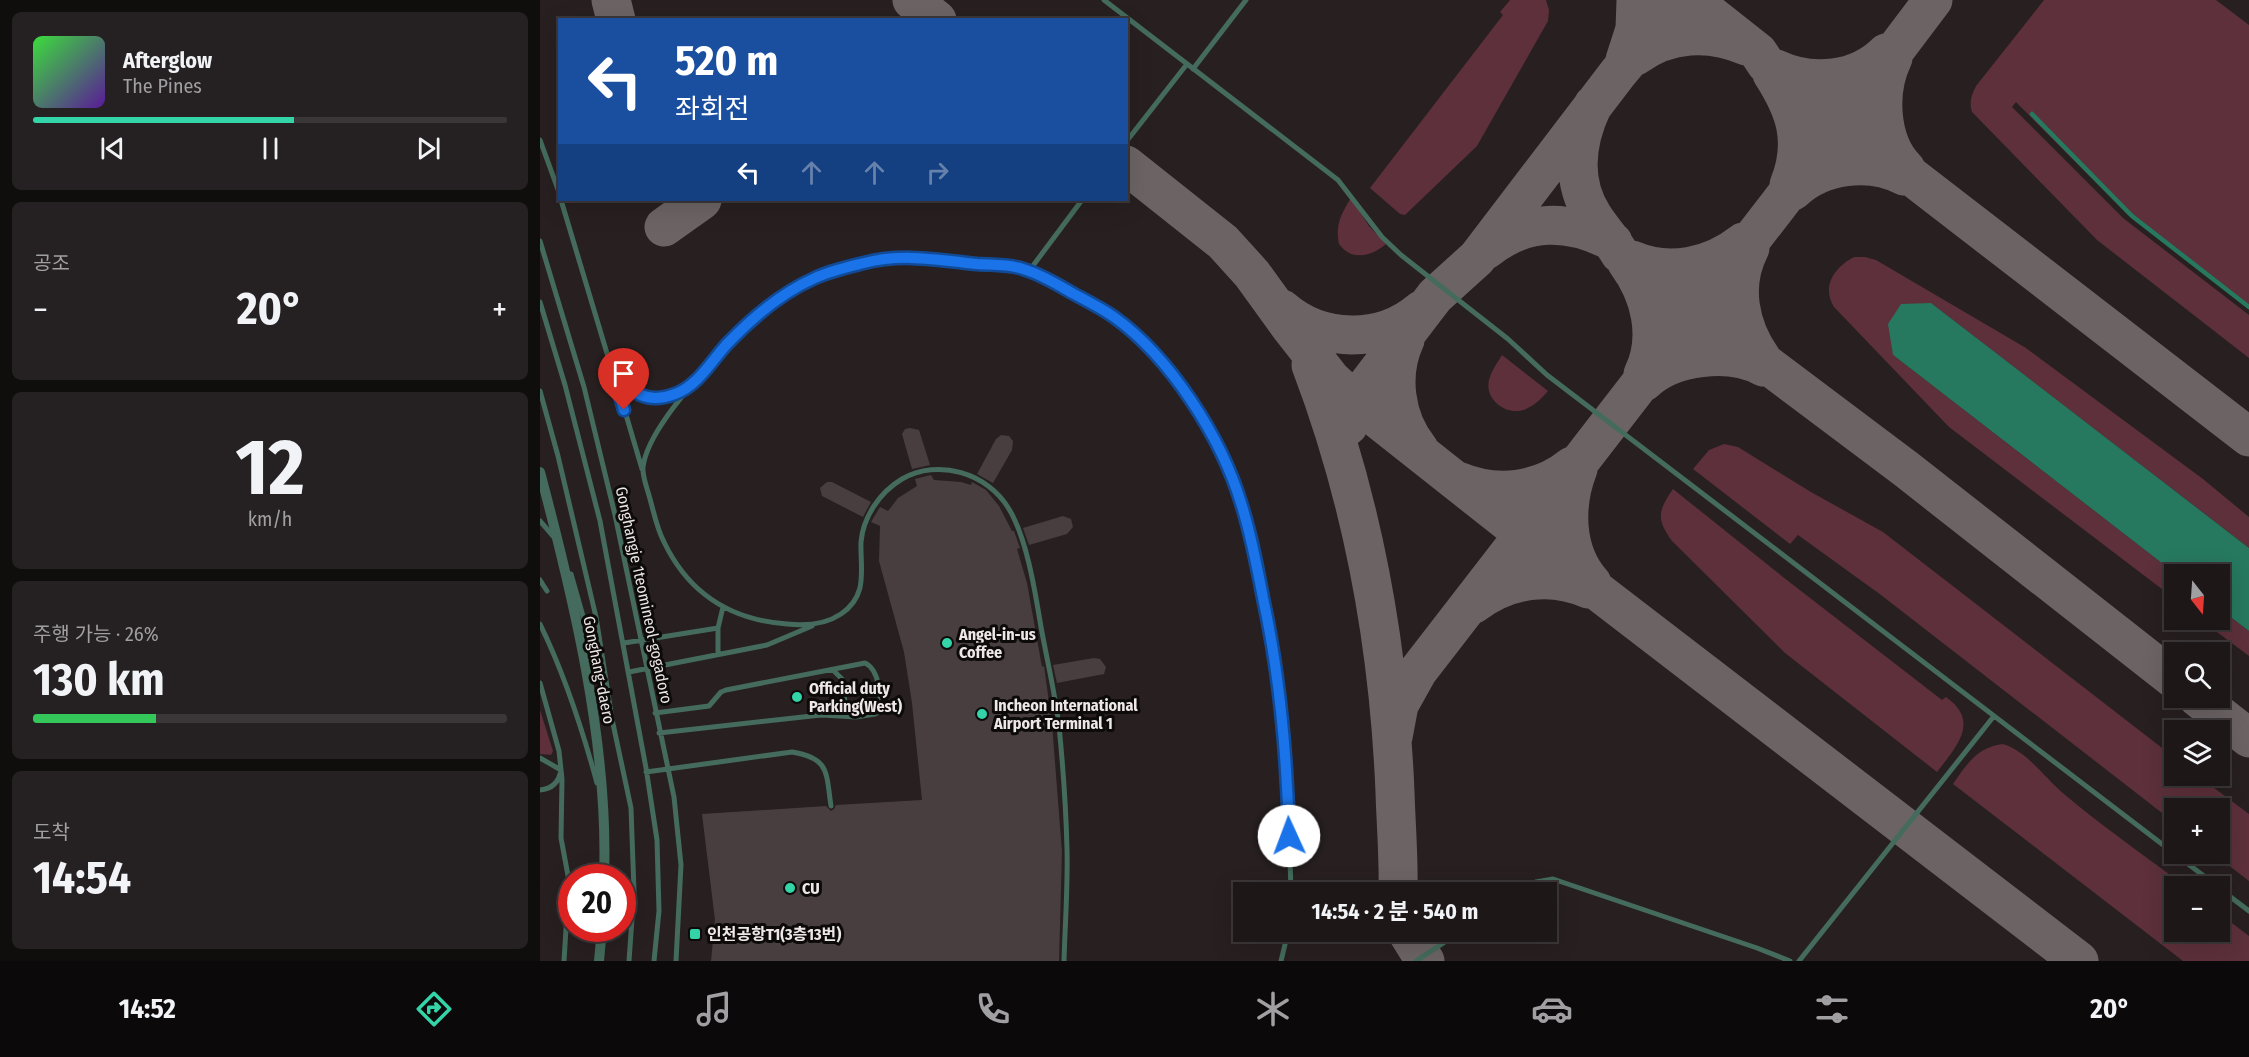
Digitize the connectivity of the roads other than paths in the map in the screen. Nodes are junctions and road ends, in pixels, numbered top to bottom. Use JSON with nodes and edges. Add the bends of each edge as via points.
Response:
{"nodes":[{"id":1,"x":1104,"y":0,"type":"edge"},
{"id":2,"x":1246,"y":0,"type":"edge"},
{"id":3,"x":1127,"y":18,"type":"edge"},
{"id":4,"x":1128,"y":19,"type":"edge"},
{"id":5,"x":1187,"y":64,"type":"junction"},
{"id":6,"x":1193,"y":69,"type":"junction"},
{"id":7,"x":1128,"y":139,"type":"edge"},
{"id":8,"x":540,"y":140,"type":"edge"},
{"id":9,"x":558,"y":191,"type":"edge"},
{"id":10,"x":561,"y":201,"type":"edge"},
{"id":11,"x":1081,"y":201,"type":"edge"},
{"id":12,"x":540,"y":242,"type":"edge"},
{"id":13,"x":1029,"y":271,"type":"junction"},
{"id":14,"x":540,"y":302,"type":"edge"},
{"id":15,"x":612,"y":370,"type":"junction"},
{"id":16,"x":694,"y":383,"type":"junction"},
{"id":17,"x":540,"y":392,"type":"edge"},
{"id":18,"x":642,"y":470,"type":"junction"},
{"id":19,"x":540,"y":472,"type":"edge"},
{"id":20,"x":540,"y":520,"type":"edge"},
{"id":21,"x":540,"y":580,"type":"edge"},
{"id":22,"x":547,"y":591,"type":"dead end"},
{"id":23,"x":723,"y":607,"type":"junction"},
{"id":24,"x":819,"y":623,"type":"junction"},
{"id":25,"x":540,"y":624,"type":"edge"},
{"id":26,"x":718,"y":628,"type":"junction"},
{"id":27,"x":624,"y":643,"type":"junction"},
{"id":28,"x":718,"y":654,"type":"junction"},
{"id":29,"x":831,"y":669,"type":"junction"},
{"id":30,"x":629,"y":672,"type":"junction"},
{"id":31,"x":540,"y":683,"type":"edge"},
{"id":32,"x":655,"y":713,"type":"junction"},
{"id":33,"x":821,"y":715,"type":"junction"},
{"id":34,"x":1995,"y":716,"type":"junction"},
{"id":35,"x":612,"y":719,"type":"junction"},
{"id":36,"x":659,"y":733,"type":"junction"},
{"id":37,"x":540,"y":758,"type":"edge"},
{"id":38,"x":561,"y":770,"type":"junction"},
{"id":39,"x":646,"y":772,"type":"junction"},
{"id":40,"x":540,"y":790,"type":"edge"},
{"id":41,"x":603,"y":801,"type":"junction"},
{"id":42,"x":831,"y":806,"type":"dead end"},
{"id":43,"x":604,"y":864,"type":"edge"},
{"id":44,"x":2202,"y":876,"type":"edge"},
{"id":45,"x":1291,"y":882,"type":"edge"},
{"id":46,"x":1536,"y":882,"type":"edge"},
{"id":47,"x":2230,"y":897,"type":"edge"},
{"id":48,"x":2249,"y":911,"type":"edge"},
{"id":49,"x":601,"y":942,"type":"edge"},
{"id":50,"x":1286,"y":942,"type":"edge"},
{"id":51,"x":1445,"y":942,"type":"edge"},
{"id":52,"x":564,"y":961,"type":"edge"},
{"id":53,"x":599,"y":961,"type":"edge"},
{"id":54,"x":629,"y":961,"type":"edge"},
{"id":55,"x":654,"y":961,"type":"edge"},
{"id":56,"x":676,"y":961,"type":"edge"},
{"id":57,"x":1064,"y":961,"type":"edge"},
{"id":58,"x":1281,"y":961,"type":"edge"},
{"id":59,"x":1416,"y":961,"type":"edge"},
{"id":60,"x":1790,"y":961,"type":"edge"},
{"id":61,"x":1799,"y":961,"type":"edge"}],
"edges":[{"from":1,"to":3,"type":"lane"},
{"from":2,"to":6,"type":"lane"},
{"from":4,"to":5,"type":"lane"},
{"from":5,"to":6,"type":"lane"},
{"from":5,"to":7,"type":"lane"},
{"from":6,"to":34,"type":"lane","via":[[1338,180],[1382,237],[1547,375]]},
{"from":8,"to":9,"type":"lane"},
{"from":10,"to":15,"type":"lane"},
{"from":11,"to":13,"type":"lane"},
{"from":12,"to":32,"type":"lane","name":"Gonghangje 1teomineol-gogadoro","via":[[584,387],[629,577]]},
{"from":13,"to":16,"type":"lane","via":[[905,256],[867,262],[814,278],[752,320]]},
{"from":13,"to":45,"type":"lane","via":[[1095,305],[1137,336],[1184,389],[1230,472],[1247,525],[1271,636],[1283,728]]},
{"from":14,"to":27,"type":"lane","via":[[600,520]]},
{"from":15,"to":16,"type":"lane","via":[[628,389],[644,396],[660,398],[679,393]]},
{"from":15,"to":18,"type":"lane"},
{"from":16,"to":18,"type":"lane","via":[[662,424]]},
{"from":17,"to":35,"type":"lane","via":[[596,617]]},
{"from":18,"to":23,"type":"lane","via":[[662,539],[679,568],[696,588]]},
{"from":19,"to":41,"type":"street","name":"Gonghang-daero","via":[[576,622],[598,745]]},
{"from":20,"to":35,"type":"lane","via":[[562,549],[569,567]]},
{"from":21,"to":22,"type":"lane"},
{"from":23,"to":24,"type":"lane","via":[[737,615],[767,622]]},
{"from":23,"to":26,"type":"lane"},
{"from":24,"to":28,"type":"lane","via":[[767,645]]},
{"from":24,"to":57,"type":"lane","via":[[841,614],[854,601],[864,568],[863,527],[878,498],[898,480],[937,468],[955,470],[993,489],[1007,504],[1033,582],[1058,724],[1067,851]]},
{"from":25,"to":41,"type":"lane","via":[[578,717]]},
{"from":26,"to":27,"type":"lane"},
{"from":26,"to":28,"type":"lane"},
{"from":27,"to":30,"type":"lane"},
{"from":28,"to":30,"type":"lane"},
{"from":29,"to":32,"type":"lane","via":[[723,691],[709,706]]},
{"from":29,"to":33,"type":"lane","via":[[842,679],[845,702]]},
{"from":29,"to":33,"type":"lane","via":[[866,663],[872,666],[879,712],[856,717]]},
{"from":30,"to":39,"type":"lane"},
{"from":31,"to":38,"type":"lane"},
{"from":32,"to":36,"type":"lane","name":"Gonghangje 1teomineol-gogadoro"},
{"from":33,"to":36,"type":"lane"},
{"from":34,"to":44,"type":"lane"},
{"from":34,"to":61,"type":"lane"},
{"from":35,"to":54,"type":"lane","via":[[631,808],[634,891]]},
{"from":36,"to":56,"type":"lane","name":"Gonghangje 1teomineol-gogadoro","via":[[674,798],[681,865]]},
{"from":37,"to":38,"type":"lane"},
{"from":38,"to":40,"type":"lane","via":[[555,784]]},
{"from":38,"to":52,"type":"lane","via":[[561,838],[569,881]]},
{"from":39,"to":42,"type":"lane","via":[[792,752],[821,762]]},
{"from":39,"to":55,"type":"lane","via":[[657,840],[659,910]]},
{"from":41,"to":43,"type":"street","name":"Gonghang-daero"},
{"from":46,"to":60,"type":"lane","via":[[1553,879]]},
{"from":47,"to":48,"type":"lane"},
{"from":49,"to":53,"type":"street"},
{"from":50,"to":58,"type":"lane"},
{"from":51,"to":59,"type":"lane"}]}
